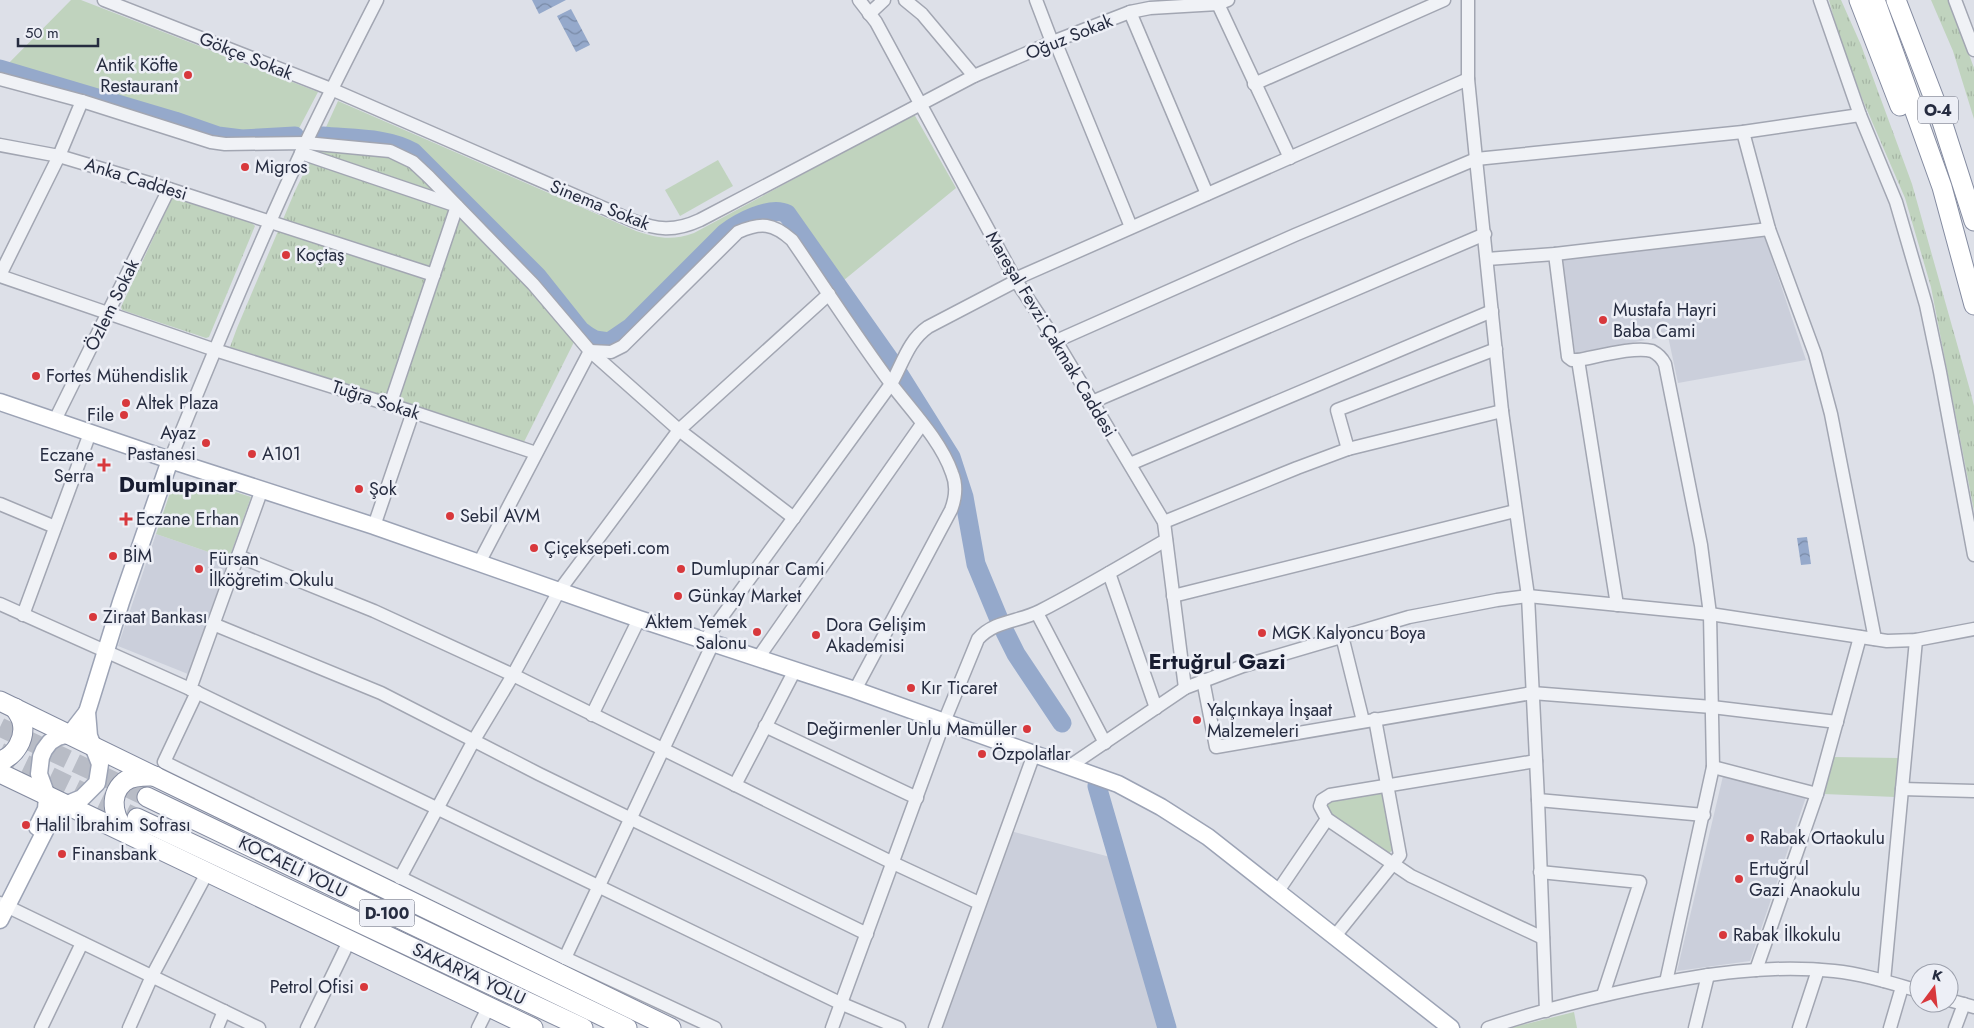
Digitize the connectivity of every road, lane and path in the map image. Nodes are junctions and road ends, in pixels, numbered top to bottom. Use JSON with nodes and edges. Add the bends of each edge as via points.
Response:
{"nodes":[{"id":1,"x":104,"y":0,"type":"edge"},
{"id":2,"x":377,"y":0,"type":"edge"},
{"id":3,"x":859,"y":0,"type":"edge"},
{"id":4,"x":884,"y":0,"type":"edge"},
{"id":5,"x":905,"y":0,"type":"edge"},
{"id":6,"x":1036,"y":0,"type":"edge"},
{"id":7,"x":1444,"y":0,"type":"edge"},
{"id":8,"x":1468,"y":0,"type":"edge"},
{"id":9,"x":1820,"y":0,"type":"edge"},
{"id":10,"x":1859,"y":0,"type":"edge"},
{"id":11,"x":1876,"y":0,"type":"edge"},
{"id":12,"x":1896,"y":0,"type":"edge"},
{"id":13,"x":1955,"y":0,"type":"edge"},
{"id":14,"x":1223,"y":2,"type":"edge"},
{"id":15,"x":1130,"y":12,"type":"junction"},
{"id":16,"x":869,"y":14,"type":"junction"},
{"id":17,"x":1054,"y":42,"type":"junction"},
{"id":18,"x":1974,"y":50,"type":"edge"},
{"id":19,"x":974,"y":76,"type":"junction"},
{"id":20,"x":0,"y":79,"type":"edge"},
{"id":21,"x":1468,"y":79,"type":"junction"},
{"id":22,"x":1254,"y":84,"type":"junction"},
{"id":23,"x":331,"y":89,"type":"junction"},
{"id":24,"x":82,"y":101,"type":"junction"},
{"id":25,"x":919,"y":105,"type":"junction"},
{"id":26,"x":1860,"y":115,"type":"junction"},
{"id":27,"x":1743,"y":132,"type":"junction"},
{"id":28,"x":0,"y":145,"type":"edge"},
{"id":29,"x":303,"y":148,"type":"junction"},
{"id":30,"x":59,"y":156,"type":"junction"},
{"id":31,"x":1290,"y":158,"type":"junction"},
{"id":32,"x":1476,"y":159,"type":"junction"},
{"id":33,"x":1942,"y":188,"type":"junction"},
{"id":34,"x":169,"y":189,"type":"junction"},
{"id":35,"x":1208,"y":194,"type":"junction"},
{"id":36,"x":457,"y":206,"type":"junction"},
{"id":37,"x":270,"y":221,"type":"junction"},
{"id":38,"x":1974,"y":222,"type":"edge"},
{"id":39,"x":1131,"y":226,"type":"junction"},
{"id":40,"x":1769,"y":229,"type":"junction"},
{"id":41,"x":1485,"y":234,"type":"junction"},
{"id":42,"x":1555,"y":254,"type":"junction"},
{"id":43,"x":1487,"y":259,"type":"junction"},
{"id":44,"x":434,"y":275,"type":"junction"},
{"id":45,"x":0,"y":276,"type":"edge"},
{"id":46,"x":1016,"y":280,"type":"junction"},
{"id":47,"x":829,"y":294,"type":"junction"},
{"id":48,"x":1974,"y":305,"type":"edge"},
{"id":49,"x":1492,"y":311,"type":"junction"},
{"id":50,"x":108,"y":314,"type":"junction"},
{"id":51,"x":1056,"y":341,"type":"junction"},
{"id":52,"x":1496,"y":349,"type":"junction"},
{"id":53,"x":215,"y":350,"type":"junction"},
{"id":54,"x":590,"y":351,"type":"junction"},
{"id":55,"x":1578,"y":360,"type":"junction"},
{"id":56,"x":891,"y":384,"type":"junction"},
{"id":57,"x":0,"y":402,"type":"edge"},
{"id":58,"x":1092,"y":402,"type":"junction"},
{"id":59,"x":390,"y":405,"type":"junction"},
{"id":60,"x":1502,"y":411,"type":"junction"},
{"id":61,"x":413,"y":412,"type":"junction"},
{"id":62,"x":55,"y":420,"type":"junction"},
{"id":63,"x":922,"y":424,"type":"junction"},
{"id":64,"x":679,"y":430,"type":"junction"},
{"id":65,"x":90,"y":433,"type":"junction"},
{"id":66,"x":1348,"y":450,"type":"junction"},
{"id":67,"x":536,"y":453,"type":"junction"},
{"id":68,"x":170,"y":460,"type":"junction"},
{"id":69,"x":1130,"y":464,"type":"junction"},
{"id":70,"x":262,"y":489,"type":"junction"},
{"id":71,"x":0,"y":504,"type":"edge"},
{"id":72,"x":1515,"y":512,"type":"junction"},
{"id":73,"x":794,"y":518,"type":"junction"},
{"id":74,"x":1164,"y":522,"type":"junction"},
{"id":75,"x":374,"y":526,"type":"junction"},
{"id":76,"x":55,"y":527,"type":"junction"},
{"id":77,"x":1166,"y":540,"type":"junction"},
{"id":78,"x":1974,"y":555,"type":"edge"},
{"id":79,"x":238,"y":556,"type":"junction"},
{"id":80,"x":479,"y":563,"type":"junction"},
{"id":81,"x":1109,"y":573,"type":"junction"},
{"id":82,"x":559,"y":591,"type":"junction"},
{"id":83,"x":1174,"y":596,"type":"junction"},
{"id":84,"x":1528,"y":596,"type":"junction"},
{"id":85,"x":0,"y":604,"type":"edge"},
{"id":86,"x":1617,"y":605,"type":"junction"},
{"id":87,"x":1037,"y":613,"type":"junction"},
{"id":88,"x":1710,"y":614,"type":"junction"},
{"id":89,"x":23,"y":615,"type":"junction"},
{"id":90,"x":639,"y":619,"type":"junction"},
{"id":91,"x":213,"y":624,"type":"junction"},
{"id":92,"x":1974,"y":629,"type":"edge"},
{"id":93,"x":1342,"y":636,"type":"junction"},
{"id":94,"x":1860,"y":637,"type":"junction"},
{"id":95,"x":1874,"y":639,"type":"junction"},
{"id":96,"x":1916,"y":640,"type":"junction"},
{"id":97,"x":709,"y":642,"type":"junction"},
{"id":98,"x":105,"y":652,"type":"junction"},
{"id":99,"x":758,"y":658,"type":"junction"},
{"id":100,"x":795,"y":670,"type":"junction"},
{"id":101,"x":513,"y":675,"type":"junction"},
{"id":102,"x":1203,"y":680,"type":"junction"},
{"id":103,"x":1185,"y":688,"type":"junction"},
{"id":104,"x":193,"y":690,"type":"junction"},
{"id":105,"x":855,"y":690,"type":"junction"},
{"id":106,"x":1532,"y":693,"type":"junction"},
{"id":107,"x":8,"y":704,"type":"edge"},
{"id":108,"x":1712,"y":707,"type":"junction"},
{"id":109,"x":1156,"y":708,"type":"junction"},
{"id":110,"x":87,"y":712,"type":"junction"},
{"id":111,"x":592,"y":715,"type":"junction"},
{"id":112,"x":1369,"y":720,"type":"junction"},
{"id":113,"x":944,"y":722,"type":"junction"},
{"id":114,"x":1837,"y":722,"type":"junction"},
{"id":115,"x":765,"y":726,"type":"junction"},
{"id":116,"x":70,"y":734,"type":"junction"},
{"id":117,"x":474,"y":740,"type":"junction"},
{"id":118,"x":1105,"y":743,"type":"junction"},
{"id":119,"x":91,"y":744,"type":"junction"},
{"id":120,"x":663,"y":750,"type":"junction"},
{"id":121,"x":1034,"y":754,"type":"junction"},
{"id":122,"x":0,"y":761,"type":"edge"},
{"id":123,"x":1536,"y":762,"type":"junction"},
{"id":124,"x":1070,"y":766,"type":"junction"},
{"id":125,"x":1713,"y":767,"type":"junction"},
{"id":126,"x":7,"y":776,"type":"edge"},
{"id":127,"x":156,"y":776,"type":"junction"},
{"id":128,"x":735,"y":785,"type":"junction"},
{"id":129,"x":1388,"y":785,"type":"junction"},
{"id":130,"x":1902,"y":789,"type":"junction"},
{"id":131,"x":1974,"y":791,"type":"edge"},
{"id":132,"x":1817,"y":794,"type":"junction"},
{"id":133,"x":147,"y":797,"type":"tunnel mouth"},
{"id":134,"x":916,"y":798,"type":"junction"},
{"id":135,"x":1538,"y":800,"type":"junction"},
{"id":136,"x":438,"y":807,"type":"junction"},
{"id":137,"x":51,"y":810,"type":"junction"},
{"id":138,"x":1704,"y":816,"type":"junction"},
{"id":139,"x":137,"y":818,"type":"tunnel mouth"},
{"id":140,"x":631,"y":818,"type":"junction"},
{"id":141,"x":1327,"y":819,"type":"junction"},
{"id":142,"x":142,"y":841,"type":"junction"},
{"id":143,"x":893,"y":863,"type":"junction"},
{"id":144,"x":1393,"y":864,"type":"junction"},
{"id":145,"x":208,"y":871,"type":"junction"},
{"id":146,"x":1540,"y":872,"type":"junction"},
{"id":147,"x":400,"y":878,"type":"junction"},
{"id":148,"x":599,"y":886,"type":"junction"},
{"id":149,"x":1278,"y":891,"type":"junction"},
{"id":150,"x":979,"y":903,"type":"junction"},
{"id":151,"x":2,"y":907,"type":"edge"},
{"id":152,"x":867,"y":934,"type":"junction"},
{"id":153,"x":1335,"y":936,"type":"junction"},
{"id":154,"x":1543,"y":938,"type":"junction"},
{"id":155,"x":350,"y":939,"type":"junction"},
{"id":156,"x":82,"y":943,"type":"junction"},
{"id":157,"x":565,"y":958,"type":"junction"},
{"id":158,"x":1756,"y":970,"type":"junction"},
{"id":159,"x":1818,"y":970,"type":"junction"},
{"id":160,"x":152,"y":976,"type":"junction"},
{"id":161,"x":1708,"y":976,"type":"junction"},
{"id":162,"x":1884,"y":981,"type":"junction"},
{"id":163,"x":1666,"y":982,"type":"junction"},
{"id":164,"x":1902,"y":986,"type":"junction"},
{"id":165,"x":1909,"y":988,"type":"edge"},
{"id":166,"x":1603,"y":995,"type":"junction"},
{"id":167,"x":840,"y":1003,"type":"junction"},
{"id":168,"x":489,"y":1006,"type":"junction"},
{"id":169,"x":1969,"y":1006,"type":"edge"},
{"id":170,"x":1546,"y":1011,"type":"junction"},
{"id":171,"x":224,"y":1012,"type":"junction"},
{"id":172,"x":41,"y":1028,"type":"edge"},
{"id":173,"x":129,"y":1028,"type":"edge"},
{"id":174,"x":217,"y":1028,"type":"edge"},
{"id":175,"x":259,"y":1028,"type":"edge"},
{"id":176,"x":307,"y":1028,"type":"edge"},
{"id":177,"x":478,"y":1028,"type":"edge"},
{"id":178,"x":533,"y":1028,"type":"edge"},
{"id":179,"x":583,"y":1028,"type":"edge"},
{"id":180,"x":627,"y":1028,"type":"edge"},
{"id":181,"x":671,"y":1028,"type":"edge"},
{"id":182,"x":715,"y":1028,"type":"edge"},
{"id":183,"x":832,"y":1028,"type":"edge"},
{"id":184,"x":899,"y":1028,"type":"edge"},
{"id":185,"x":935,"y":1028,"type":"edge"},
{"id":186,"x":1451,"y":1028,"type":"edge"},
{"id":187,"x":1488,"y":1028,"type":"edge"},
{"id":188,"x":1695,"y":1028,"type":"edge"},
{"id":189,"x":1799,"y":1028,"type":"edge"},
{"id":190,"x":1890,"y":1028,"type":"edge"},
{"id":191,"x":1955,"y":1028,"type":"edge"}],
"edges":[{"from":1,"to":23,"type":"street","name":"Gökçe Sokak"},
{"from":2,"to":23,"type":"street"},
{"from":3,"to":16,"type":"street","name":"Mareşal Fevzi Çakmak Caddesi"},
{"from":4,"to":16,"type":"street"},
{"from":5,"to":19,"type":"street","via":[[922,14]]},
{"from":6,"to":17,"type":"street"},
{"from":7,"to":22,"type":"street"},
{"from":8,"to":21,"type":"street"},
{"from":9,"to":26,"type":"street"},
{"from":10,"to":33,"type":"highway","via":[[1904,117]]},
{"from":11,"to":33,"type":"highway","number":"O-4"},
{"from":12,"to":38,"type":"highway","number":"O-4","via":[[1938,109]]},
{"from":13,"to":18,"type":"street"},
{"from":14,"to":15,"type":"street","name":"Oğuz Sokak"},
{"from":14,"to":22,"type":"street"},
{"from":15,"to":17,"type":"street","name":"Oğuz Sokak"},
{"from":15,"to":35,"type":"street"},
{"from":16,"to":25,"type":"street","name":"Mareşal Fevzi Çakmak Caddesi"},
{"from":17,"to":19,"type":"street","name":"Oğuz Sokak"},
{"from":17,"to":39,"type":"street"},
{"from":19,"to":25,"type":"street","name":"Oğuz Sokak"},
{"from":20,"to":24,"type":"street"},
{"from":21,"to":31,"type":"street"},
{"from":21,"to":32,"type":"street"},
{"from":22,"to":31,"type":"street"},
{"from":23,"to":25,"type":"street","name":"Sinema Sokak","via":[[631,220],[662,229],[687,226],[700,220]]},
{"from":23,"to":29,"type":"street"},
{"from":24,"to":29,"type":"street","via":[[211,142]]},
{"from":24,"to":30,"type":"street"},
{"from":25,"to":46,"type":"street","name":"Mareşal Fevzi Çakmak Caddesi"},
{"from":26,"to":27,"type":"street"},
{"from":26,"to":78,"type":"street","via":[[1896,202],[1926,305]]},
{"from":27,"to":32,"type":"street"},
{"from":27,"to":40,"type":"street"},
{"from":28,"to":30,"type":"street","name":"Anka Caddesi"},
{"from":29,"to":36,"type":"street"},
{"from":29,"to":36,"type":"street","via":[[373,148],[402,155]]},
{"from":29,"to":37,"type":"street"},
{"from":30,"to":34,"type":"street","name":"Anka Caddesi"},
{"from":30,"to":45,"type":"street"},
{"from":31,"to":35,"type":"street"},
{"from":32,"to":41,"type":"street"},
{"from":32,"to":51,"type":"street"},
{"from":33,"to":48,"type":"highway","number":"O-4"},
{"from":34,"to":37,"type":"street","name":"Anka Caddesi"},
{"from":34,"to":50,"type":"street","name":"Özlem Sokak"},
{"from":35,"to":39,"type":"street"},
{"from":36,"to":44,"type":"street"},
{"from":36,"to":54,"type":"street","via":[[533,284]]},
{"from":37,"to":44,"type":"street","name":"Anka Caddesi"},
{"from":37,"to":53,"type":"street"},
{"from":39,"to":46,"type":"street"},
{"from":40,"to":42,"type":"street"},
{"from":40,"to":95,"type":"street","via":[[1812,346],[1831,414]]},
{"from":41,"to":43,"type":"street"},
{"from":41,"to":58,"type":"street"},
{"from":42,"to":43,"type":"street"},
{"from":42,"to":55,"type":"street","via":[[1566,351],[1568,357]]},
{"from":43,"to":49,"type":"street"},
{"from":44,"to":59,"type":"street"},
{"from":45,"to":50,"type":"street","name":"Tuğra Sokak"},
{"from":46,"to":51,"type":"street","name":"Mareşal Fevzi Çakmak Caddesi"},
{"from":46,"to":56,"type":"street","via":[[918,334]]},
{"from":47,"to":54,"type":"street","via":[[792,240],[780,230],[765,225],[752,226],[738,232],[623,346],[611,352]]},
{"from":47,"to":56,"type":"street"},
{"from":47,"to":64,"type":"street"},
{"from":49,"to":52,"type":"street"},
{"from":49,"to":69,"type":"street"},
{"from":50,"to":53,"type":"street","name":"Tuğra Sokak"},
{"from":50,"to":62,"type":"street","name":"Özlem Sokak"},
{"from":51,"to":58,"type":"street","name":"Mareşal Fevzi Çakmak Caddesi"},
{"from":52,"to":60,"type":"street"},
{"from":52,"to":66,"type":"street","via":[[1337,410]]},
{"from":53,"to":59,"type":"street","name":"Tuğra Sokak"},
{"from":53,"to":68,"type":"street"},
{"from":54,"to":64,"type":"street"},
{"from":54,"to":67,"type":"street"},
{"from":55,"to":86,"type":"street"},
{"from":55,"to":88,"type":"street","via":[[1646,350],[1663,359],[1701,545]]},
{"from":56,"to":63,"type":"street"},
{"from":56,"to":73,"type":"street"},
{"from":57,"to":62,"type":"main road"},
{"from":58,"to":69,"type":"street","name":"Mareşal Fevzi Çakmak Caddesi"},
{"from":59,"to":61,"type":"street","name":"Tuğra Sokak"},
{"from":60,"to":66,"type":"street"},
{"from":60,"to":72,"type":"street"},
{"from":61,"to":67,"type":"street","name":"Tuğra Sokak"},
{"from":61,"to":75,"type":"street"},
{"from":62,"to":65,"type":"main road"},
{"from":63,"to":99,"type":"street"},
{"from":63,"to":105,"type":"street","via":[[952,472],[956,486],[954,503]]},
{"from":64,"to":73,"type":"street"},
{"from":64,"to":82,"type":"street"},
{"from":65,"to":68,"type":"main road"},
{"from":65,"to":76,"type":"street"},
{"from":66,"to":74,"type":"street"},
{"from":67,"to":80,"type":"street"},
{"from":68,"to":70,"type":"main road"},
{"from":68,"to":98,"type":"main road"},
{"from":69,"to":74,"type":"street","name":"Mareşal Fevzi Çakmak Caddesi"},
{"from":70,"to":75,"type":"main road"},
{"from":70,"to":79,"type":"street"},
{"from":71,"to":76,"type":"street"},
{"from":72,"to":83,"type":"street"},
{"from":72,"to":84,"type":"street"},
{"from":73,"to":97,"type":"street"},
{"from":74,"to":77,"type":"street","name":"Mareşal Fevzi Çakmak Caddesi"},
{"from":75,"to":80,"type":"main road"},
{"from":76,"to":89,"type":"street"},
{"from":77,"to":81,"type":"street"},
{"from":77,"to":83,"type":"street","name":"Mareşal Fevzi Çakmak Caddesi"},
{"from":79,"to":91,"type":"street"},
{"from":79,"to":101,"type":"street","via":[[374,611]]},
{"from":80,"to":82,"type":"main road"},
{"from":81,"to":87,"type":"street"},
{"from":81,"to":109,"type":"street"},
{"from":82,"to":90,"type":"main road"},
{"from":82,"to":101,"type":"street"},
{"from":83,"to":103,"type":"street","name":"Mareşal Fevzi Çakmak Caddesi"},
{"from":84,"to":86,"type":"street"},
{"from":84,"to":93,"type":"street","via":[[1409,616]]},
{"from":84,"to":106,"type":"street"},
{"from":85,"to":89,"type":"street"},
{"from":86,"to":88,"type":"street"},
{"from":87,"to":113,"type":"street","via":[[985,631],[972,651]]},
{"from":87,"to":118,"type":"street"},
{"from":88,"to":94,"type":"street"},
{"from":88,"to":108,"type":"street"},
{"from":89,"to":98,"type":"street"},
{"from":90,"to":97,"type":"main road"},
{"from":90,"to":111,"type":"street"},
{"from":91,"to":104,"type":"street"},
{"from":91,"to":117,"type":"street","via":[[381,693]]},
{"from":92,"to":96,"type":"street"},
{"from":93,"to":102,"type":"street"},
{"from":93,"to":112,"type":"street"},
{"from":94,"to":95,"type":"street"},
{"from":94,"to":114,"type":"street"},
{"from":95,"to":96,"type":"street"},
{"from":96,"to":130,"type":"street"},
{"from":97,"to":99,"type":"main road"},
{"from":97,"to":120,"type":"street"},
{"from":98,"to":104,"type":"street"},
{"from":98,"to":110,"type":"main road"},
{"from":99,"to":100,"type":"main road"},
{"from":100,"to":105,"type":"main road"},
{"from":100,"to":115,"type":"street"},
{"from":101,"to":111,"type":"street"},
{"from":101,"to":117,"type":"street"},
{"from":102,"to":103,"type":"street"},
{"from":102,"to":112,"type":"street","via":[[1216,747]]},
{"from":103,"to":109,"type":"street"},
{"from":104,"to":136,"type":"street"},
{"from":104,"to":147,"type":"street","via":[[164,762]]},
{"from":105,"to":113,"type":"main road"},
{"from":106,"to":108,"type":"street"},
{"from":106,"to":112,"type":"street"},
{"from":106,"to":123,"type":"street"},
{"from":107,"to":116,"type":"highway"},
{"from":107,"to":122,"type":"highway","via":[[22,722],[21,740],[12,754]]},
{"from":108,"to":114,"type":"street"},
{"from":108,"to":125,"type":"street"},
{"from":109,"to":118,"type":"street"},
{"from":110,"to":116,"type":"main road"},
{"from":110,"to":119,"type":"main road"},
{"from":111,"to":120,"type":"street"},
{"from":112,"to":129,"type":"street"},
{"from":113,"to":121,"type":"main road"},
{"from":113,"to":134,"type":"street"},
{"from":114,"to":132,"type":"street"},
{"from":115,"to":128,"type":"street"},
{"from":115,"to":134,"type":"street"},
{"from":116,"to":119,"type":"highway"},
{"from":116,"to":137,"type":"main road","via":[[50,742],[41,757],[39,774]]},
{"from":117,"to":136,"type":"street"},
{"from":117,"to":140,"type":"street"},
{"from":118,"to":124,"type":"street"},
{"from":119,"to":127,"type":"highway"},
{"from":119,"to":137,"type":"main road","via":[[100,764],[96,783],[82,798]]},
{"from":120,"to":128,"type":"street"},
{"from":120,"to":140,"type":"street"},
{"from":121,"to":124,"type":"main road"},
{"from":121,"to":150,"type":"street"},
{"from":123,"to":129,"type":"street"},
{"from":123,"to":135,"type":"street"},
{"from":124,"to":149,"type":"main road","via":[[1118,784],[1161,807],[1208,837]]},
{"from":125,"to":132,"type":"street"},
{"from":125,"to":138,"type":"street"},
{"from":126,"to":137,"type":"highway"},
{"from":127,"to":142,"type":"highway","via":[[124,781],[114,802],[117,817],[125,830]]},
{"from":127,"to":181,"type":"highway"},
{"from":128,"to":143,"type":"street"},
{"from":129,"to":141,"type":"street","via":[[1326,796],[1320,806]]},
{"from":129,"to":144,"type":"street","via":[[1400,852]]},
{"from":130,"to":131,"type":"street"},
{"from":130,"to":162,"type":"street"},
{"from":132,"to":158,"type":"street"},
{"from":133,"to":180,"type":"highway","name":"KOCAELİ YOLU","number":"D-100"},
{"from":134,"to":143,"type":"street"},
{"from":135,"to":138,"type":"street"},
{"from":135,"to":146,"type":"street"},
{"from":136,"to":147,"type":"street"},
{"from":136,"to":148,"type":"street"},
{"from":137,"to":142,"type":"highway","via":[[96,819]]},
{"from":137,"to":151,"type":"main road"},
{"from":138,"to":163,"type":"street"},
{"from":139,"to":179,"type":"highway","name":"SAKARYA YOLU","number":"D-100"},
{"from":140,"to":148,"type":"street"},
{"from":140,"to":152,"type":"street"},
{"from":141,"to":144,"type":"street"},
{"from":141,"to":149,"type":"street"},
{"from":142,"to":145,"type":"highway"},
{"from":143,"to":150,"type":"street"},
{"from":143,"to":152,"type":"street"},
{"from":144,"to":153,"type":"street"},
{"from":144,"to":154,"type":"street","via":[[1411,876]]},
{"from":145,"to":155,"type":"highway"},
{"from":145,"to":160,"type":"street"},
{"from":146,"to":154,"type":"street"},
{"from":146,"to":166,"type":"street","via":[[1640,882]]},
{"from":147,"to":157,"type":"street"},
{"from":148,"to":157,"type":"street"},
{"from":148,"to":167,"type":"street"},
{"from":149,"to":153,"type":"main road"},
{"from":150,"to":185,"type":"street"},
{"from":151,"to":156,"type":"street"},
{"from":152,"to":167,"type":"street"},
{"from":153,"to":186,"type":"main road"},
{"from":154,"to":170,"type":"street"},
{"from":155,"to":168,"type":"highway"},
{"from":155,"to":176,"type":"street"},
{"from":156,"to":160,"type":"street"},
{"from":156,"to":172,"type":"street"},
{"from":157,"to":182,"type":"street"},
{"from":158,"to":159,"type":"street"},
{"from":158,"to":161,"type":"street"},
{"from":159,"to":162,"type":"street"},
{"from":159,"to":189,"type":"street"},
{"from":160,"to":171,"type":"street"},
{"from":160,"to":173,"type":"street"},
{"from":161,"to":163,"type":"street"},
{"from":161,"to":188,"type":"street"},
{"from":162,"to":164,"type":"street"},
{"from":163,"to":166,"type":"street"},
{"from":164,"to":165,"type":"street"},
{"from":164,"to":190,"type":"street"},
{"from":166,"to":170,"type":"street"},
{"from":167,"to":183,"type":"street"},
{"from":167,"to":184,"type":"street"},
{"from":168,"to":177,"type":"street"},
{"from":168,"to":178,"type":"highway"},
{"from":169,"to":191,"type":"street"},
{"from":170,"to":187,"type":"street"},
{"from":171,"to":174,"type":"street"},
{"from":171,"to":175,"type":"street"}]}
